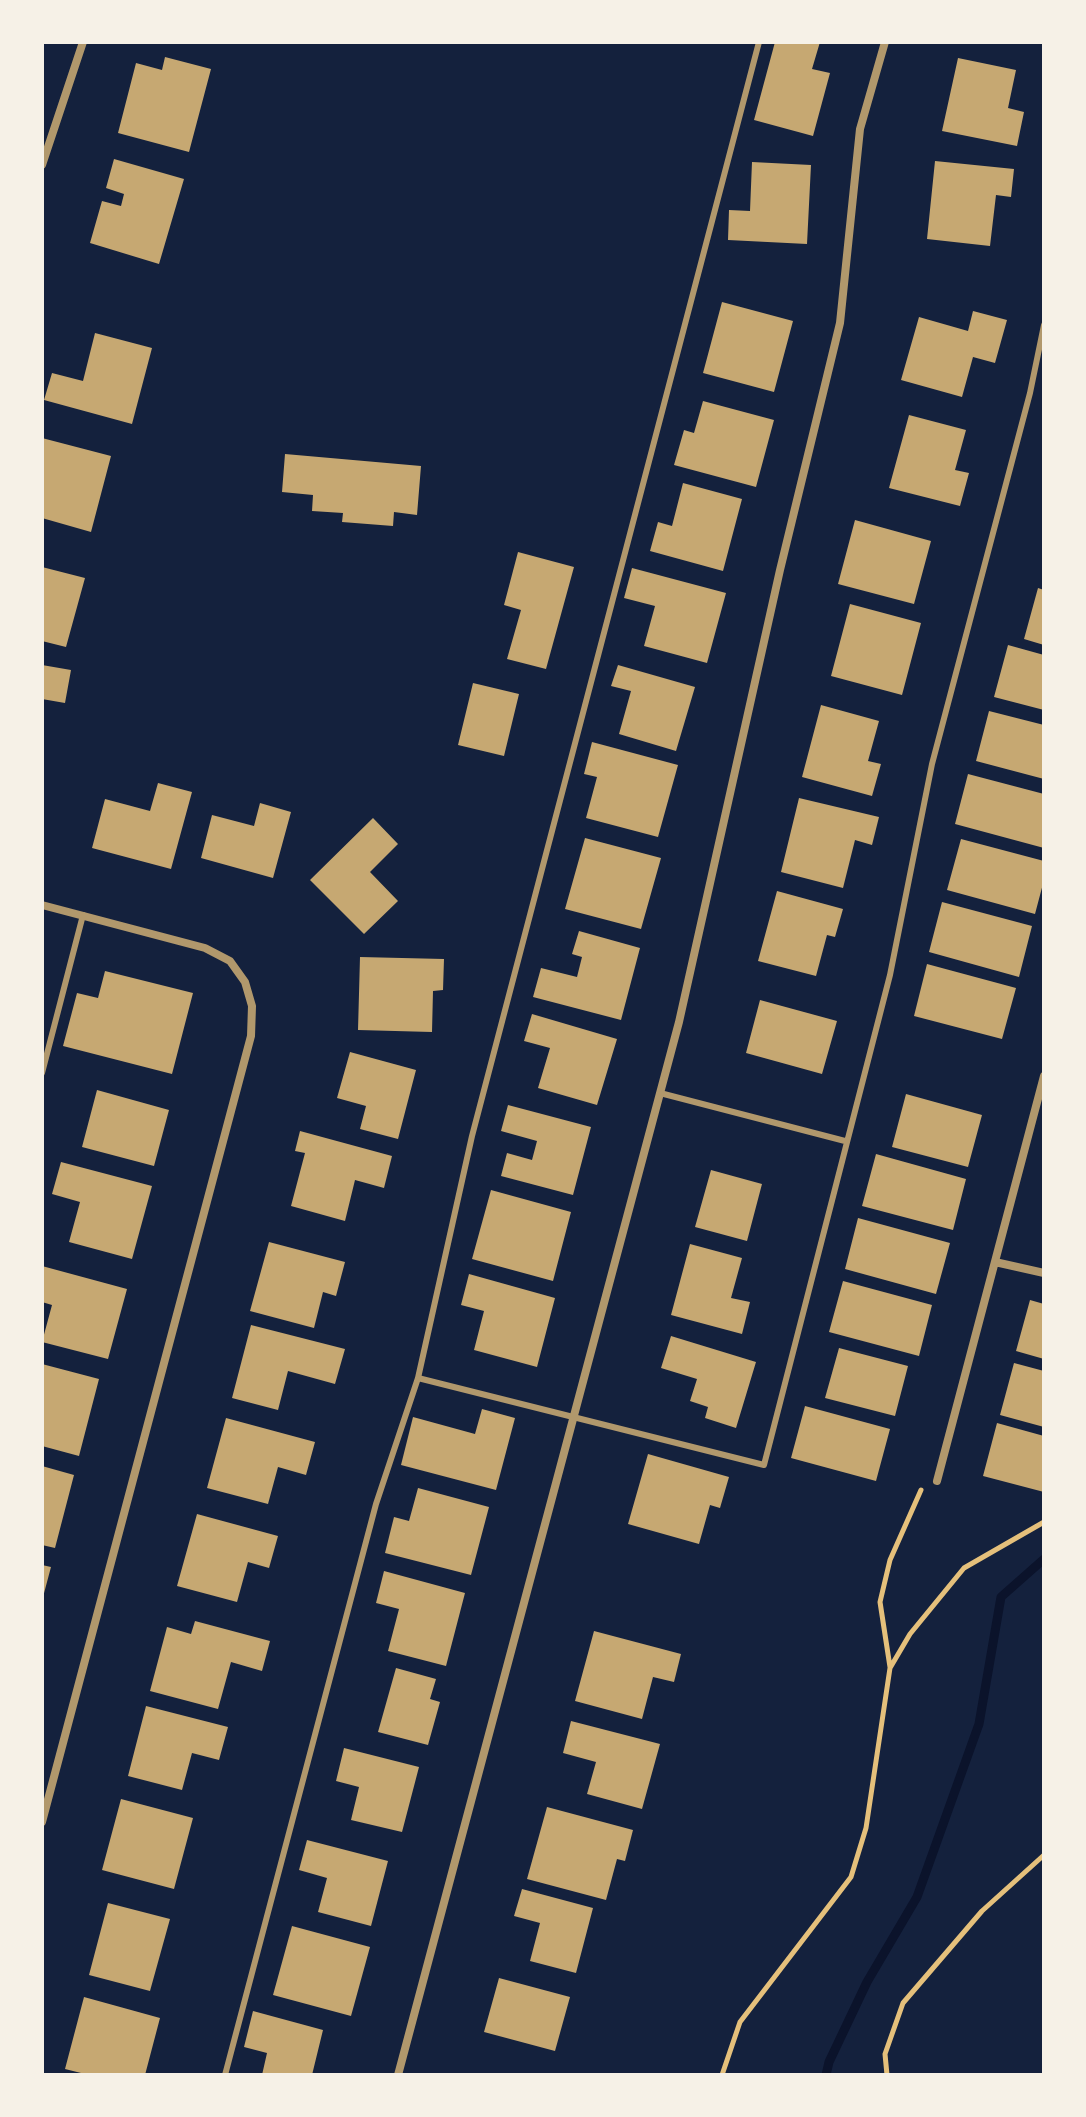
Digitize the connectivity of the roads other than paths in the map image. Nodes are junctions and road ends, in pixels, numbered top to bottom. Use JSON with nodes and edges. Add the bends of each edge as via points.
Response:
{"nodes":[{"id":1,"x":83,"y":42,"type":"edge"},
{"id":2,"x":759,"y":42,"type":"edge"},
{"id":3,"x":885,"y":42,"type":"edge"},
{"id":4,"x":42,"y":165,"type":"edge"},
{"id":5,"x":1044,"y":325,"type":"edge"},
{"id":6,"x":42,"y":905,"type":"edge"},
{"id":7,"x":83,"y":915,"type":"junction"},
{"id":8,"x":42,"y":1073,"type":"edge"},
{"id":9,"x":1044,"y":1076,"type":"edge"},
{"id":10,"x":660,"y":1093,"type":"junction"},
{"id":11,"x":845,"y":1141,"type":"junction"},
{"id":12,"x":995,"y":1262,"type":"junction"},
{"id":13,"x":1044,"y":1273,"type":"edge"},
{"id":14,"x":418,"y":1378,"type":"junction"},
{"id":15,"x":575,"y":1416,"type":"junction"},
{"id":16,"x":938,"y":1477,"type":"road end"},
{"id":17,"x":42,"y":1822,"type":"edge"},
{"id":18,"x":225,"y":2075,"type":"edge"},
{"id":19,"x":398,"y":2075,"type":"edge"}],
"edges":[{"from":1,"to":4,"type":"street"},
{"from":2,"to":14,"type":"lane","via":[[472,1136]]},
{"from":3,"to":10,"type":"street","via":[[860,129],[840,323]]},
{"from":5,"to":11,"type":"lane","via":[[935,751],[890,975]]},
{"from":6,"to":7,"type":"street"},
{"from":7,"to":8,"type":"lane"},
{"from":7,"to":17,"type":"street","via":[[205,948],[230,961],[245,982],[252,1006],[251,1036]]},
{"from":9,"to":12,"type":"street"},
{"from":10,"to":11,"type":"lane"},
{"from":10,"to":15,"type":"street"},
{"from":11,"to":15,"type":"lane","via":[[764,1465]]},
{"from":12,"to":13,"type":"street"},
{"from":12,"to":16,"type":"street"},
{"from":14,"to":15,"type":"lane"},
{"from":14,"to":18,"type":"lane","via":[[376,1504]]},
{"from":15,"to":19,"type":"street"}]}
